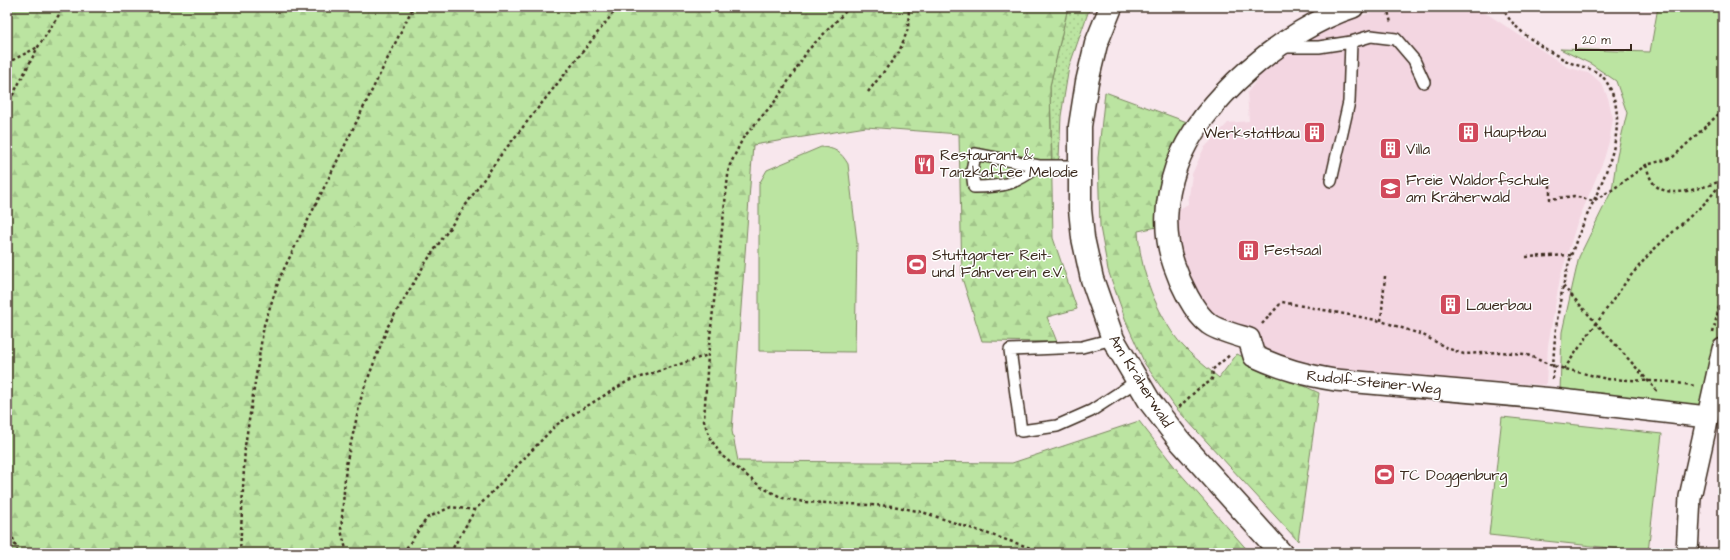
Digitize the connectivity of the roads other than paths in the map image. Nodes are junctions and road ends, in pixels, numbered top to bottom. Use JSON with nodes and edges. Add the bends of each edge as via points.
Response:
{"nodes":[{"id":1,"x":1111,"y":7,"type":"edge"},
{"id":2,"x":1353,"y":7,"type":"edge"},
{"id":3,"x":1351,"y":42,"type":"junction"},
{"id":4,"x":1276,"y":47,"type":"junction"},
{"id":5,"x":1424,"y":82,"type":"dead end"},
{"id":6,"x":1039,"y":166,"type":"junction"},
{"id":7,"x":1079,"y":166,"type":"junction"},
{"id":8,"x":1331,"y":181,"type":"dead end"},
{"id":9,"x":1113,"y":340,"type":"junction"},
{"id":10,"x":1723,"y":349,"type":"edge"},
{"id":11,"x":1137,"y":381,"type":"junction"},
{"id":12,"x":1707,"y":417,"type":"junction"},
{"id":13,"x":1281,"y":553,"type":"edge"},
{"id":14,"x":1687,"y":553,"type":"edge"}],
"edges":[{"from":1,"to":7,"type":"main road","name":"Am Kräherwald","via":[[1096,44],[1087,82],[1080,126]]},
{"from":2,"to":4,"type":"street","via":[[1310,25]]},
{"from":3,"to":4,"type":"lane","via":[[1319,47]]},
{"from":3,"to":5,"type":"lane","via":[[1371,36],[1396,39],[1414,60]]},
{"from":3,"to":8,"type":"lane","via":[[1349,102]]},
{"from":4,"to":12,"type":"street","name":"Rudolf-Steiner-Weg","via":[[1235,84],[1208,113],[1190,138],[1176,167],[1166,227],[1170,254],[1192,304],[1209,325],[1249,339],[1254,356],[1303,375]]},
{"from":6,"to":6,"type":"lane","via":[[975,154],[972,171],[974,187],[1008,185]]},
{"from":6,"to":7,"type":"lane"},
{"from":7,"to":9,"type":"main road","name":"Am Kräherwald","via":[[1083,238],[1092,279]]},
{"from":9,"to":11,"type":"main road","name":"Am Kräherwald"},
{"from":9,"to":11,"type":"lane","via":[[1082,347],[1010,350],[1021,431],[1057,426],[1091,411]]},
{"from":10,"to":12,"type":"street"},
{"from":11,"to":13,"type":"main road","name":"Am Kräherwald","via":[[1180,441]]},
{"from":12,"to":14,"type":"street","via":[[1690,498]]}]}
